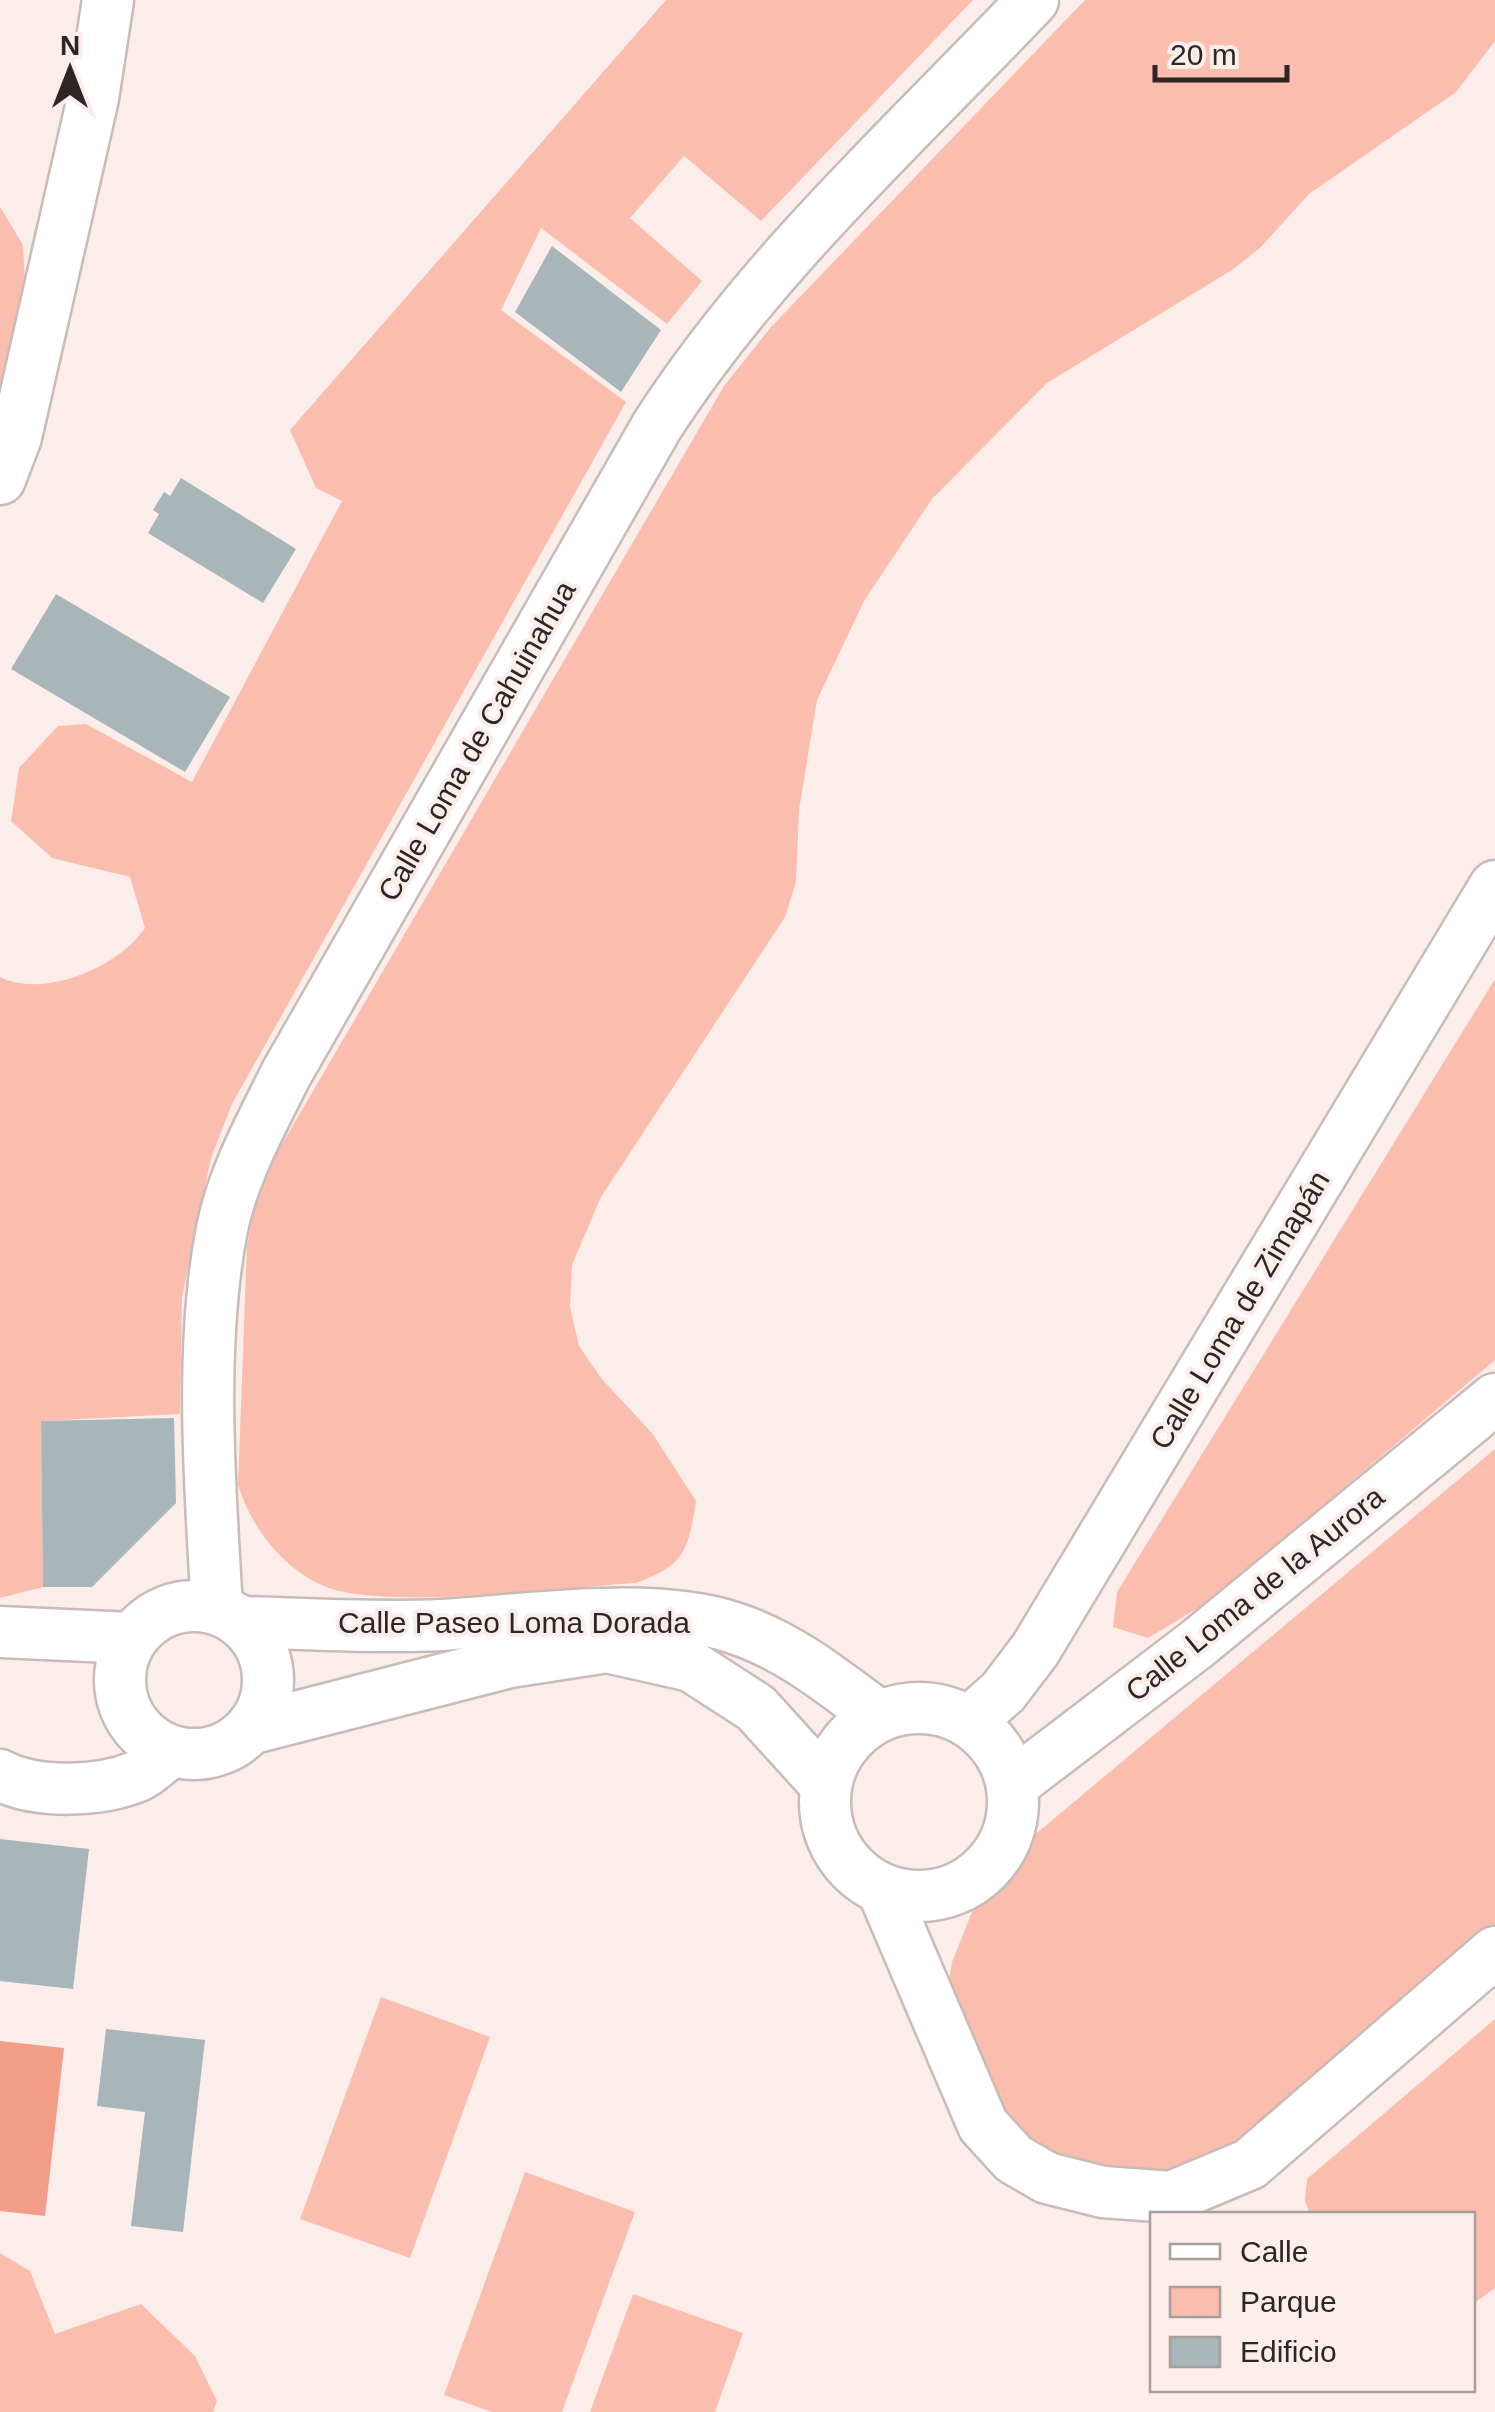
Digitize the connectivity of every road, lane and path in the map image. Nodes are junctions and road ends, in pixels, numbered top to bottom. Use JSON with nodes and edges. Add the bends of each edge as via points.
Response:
{"nodes":[{"id":1,"x":108,"y":0,"type":"edge"},
{"id":2,"x":1032,"y":0,"type":"edge"},
{"id":3,"x":0,"y":479,"type":"edge"},
{"id":4,"x":1495,"y":886,"type":"edge"},
{"id":5,"x":1495,"y":1399,"type":"edge"},
{"id":6,"x":230,"y":1615,"type":"junction"},
{"id":7,"x":0,"y":1632,"type":"edge"},
{"id":8,"x":132,"y":1638,"type":"junction"},
{"id":9,"x":880,"y":1716,"type":"junction"},
{"id":10,"x":969,"y":1722,"type":"junction"},
{"id":11,"x":253,"y":1728,"type":"junction"},
{"id":12,"x":169,"y":1752,"type":"junction"},
{"id":13,"x":0,"y":1775,"type":"edge"},
{"id":14,"x":825,"y":1784,"type":"junction"},
{"id":15,"x":1012,"y":1785,"type":"junction"},
{"id":16,"x":884,"y":1891,"type":"junction"},
{"id":17,"x":1495,"y":1952,"type":"edge"}],
"edges":[{"from":1,"to":3,"type":"street","via":[[93,98],[16,437]]},
{"from":2,"to":6,"type":"street","name":"Calle Loma de Cahuinahua","via":[[704,354],[286,1074],[246,1157],[223,1226],[212,1299],[211,1505]]},
{"from":4,"to":10,"type":"street","name":"Calle Loma de Zimapán","via":[[1035,1650]]},
{"from":5,"to":15,"type":"street","name":"Calle Loma de la Aurora","via":[[1197,1644]]},
{"from":6,"to":8,"type":"street","name":"Calle Paseo Loma Dorada","via":[[186,1605],[155,1616]]},
{"from":6,"to":9,"type":"street","name":"Calle Paseo Loma Dorada","via":[[438,1625],[683,1617],[782,1646]]},
{"from":6,"to":11,"type":"street","via":[[262,1645],[270,1673],[267,1702]]},
{"from":7,"to":8,"type":"street"},
{"from":8,"to":12,"type":"street","via":[[120,1667],[121,1699],[136,1728]]},
{"from":9,"to":10,"type":"street","via":[[940,1710]]},
{"from":9,"to":14,"type":"street","via":[[854,1732]]},
{"from":10,"to":15,"type":"street","via":[[998,1748]]},
{"from":11,"to":12,"type":"street","name":"Calle Paseo Loma Dorada","via":[[226,1748]]},
{"from":11,"to":14,"type":"street","name":"Calle Paseo Loma Dorada","via":[[526,1658],[606,1646],[691,1666],[756,1708]]},
{"from":12,"to":13,"type":"street","via":[[140,1775],[107,1785],[55,1788]]},
{"from":14,"to":16,"type":"street","via":[[824,1816],[834,1848],[855,1873]]},
{"from":15,"to":16,"type":"street","via":[[1013,1818],[1002,1850],[980,1876],[950,1892],[917,1898]]},
{"from":16,"to":17,"type":"street","via":[[983,2125],[1014,2159],[1047,2178],[1104,2192],[1171,2197],[1250,2164]]}]}
